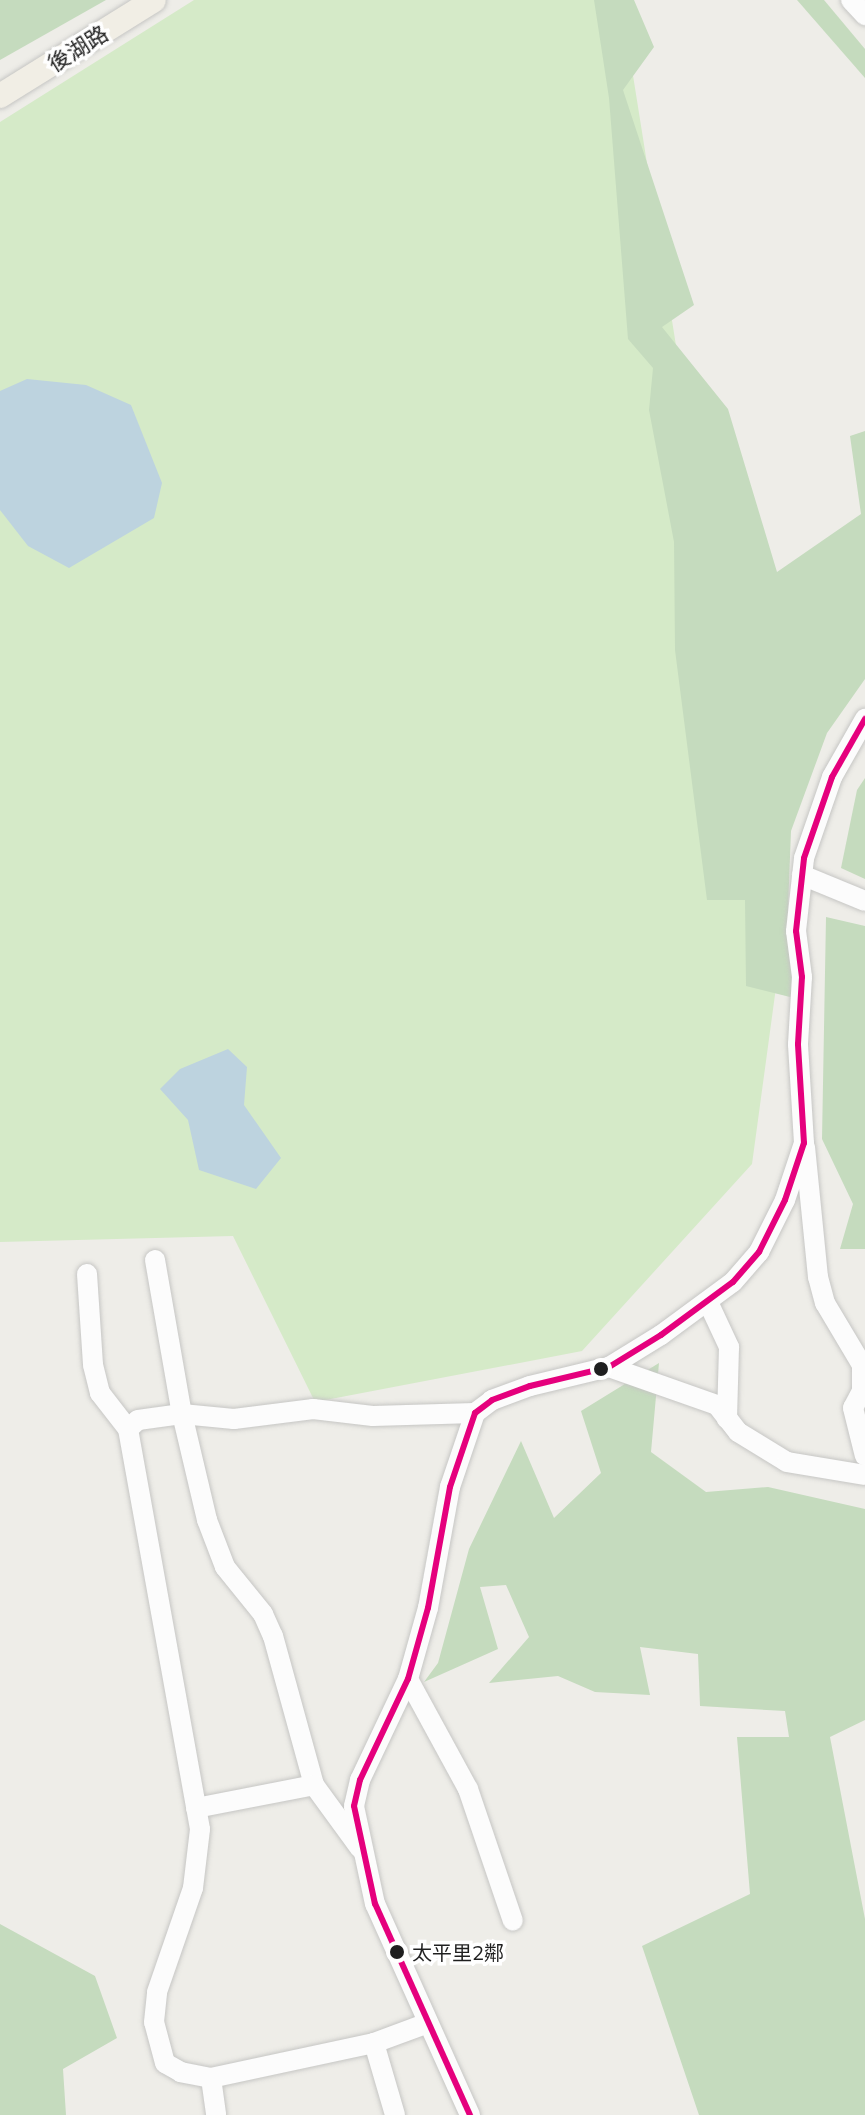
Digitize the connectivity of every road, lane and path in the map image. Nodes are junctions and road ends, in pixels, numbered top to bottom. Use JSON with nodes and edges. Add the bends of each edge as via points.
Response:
{"nodes":[{"id":1,"x":154,"y":0,"type":"edge"},
{"id":2,"x":851,"y":0,"type":"edge"},
{"id":3,"x":865,"y":15,"type":"edge"},
{"id":4,"x":0,"y":96,"type":"edge"},
{"id":5,"x":865,"y":719,"type":"edge"},
{"id":6,"x":802,"y":875,"type":"junction"},
{"id":7,"x":865,"y":901,"type":"edge"},
{"id":8,"x":804,"y":1143,"type":"junction"},
{"id":9,"x":155,"y":1260,"type":"dead end"},
{"id":10,"x":87,"y":1274,"type":"dead end"},
{"id":11,"x":708,"y":1302,"type":"junction"},
{"id":12,"x":861,"y":1352,"type":"edge"},
{"id":13,"x":609,"y":1367,"type":"junction"},
{"id":14,"x":475,"y":1413,"type":"junction"},
{"id":15,"x":182,"y":1414,"type":"junction"},
{"id":16,"x":727,"y":1419,"type":"junction"},
{"id":17,"x":860,"y":1428,"type":"edge"},
{"id":18,"x":128,"y":1429,"type":"junction"},
{"id":19,"x":865,"y":1456,"type":"edge"},
{"id":20,"x":865,"y":1475,"type":"edge"},
{"id":21,"x":408,"y":1679,"type":"junction"},
{"id":22,"x":314,"y":1785,"type":"junction"},
{"id":23,"x":196,"y":1808,"type":"junction"},
{"id":24,"x":360,"y":1848,"type":"junction"},
{"id":25,"x":513,"y":1921,"type":"dead end"},
{"id":26,"x":428,"y":2023,"type":"junction"},
{"id":27,"x":374,"y":2043,"type":"junction"},
{"id":28,"x":211,"y":2078,"type":"junction"},
{"id":29,"x":216,"y":2115,"type":"edge"},
{"id":30,"x":395,"y":2115,"type":"edge"},
{"id":31,"x":470,"y":2115,"type":"edge"}],
"edges":[{"from":1,"to":4,"type":"main road","name":"後湖路"},
{"from":2,"to":3,"type":"street"},
{"from":5,"to":6,"type":"street","via":[[814,818]]},
{"from":6,"to":7,"type":"street"},
{"from":6,"to":8,"type":"street","via":[[796,931],[802,977],[798,1044]]},
{"from":8,"to":11,"type":"street","via":[[785,1200],[759,1252]]},
{"from":8,"to":12,"type":"street","via":[[825,1303]]},
{"from":9,"to":15,"type":"street"},
{"from":10,"to":18,"type":"street","via":[[100,1393]]},
{"from":11,"to":13,"type":"street"},
{"from":11,"to":16,"type":"street","via":[[729,1347]]},
{"from":12,"to":17,"type":"street","via":[[862,1391],[853,1408]]},
{"from":13,"to":14,"type":"street","via":[[530,1386],[492,1400]]},
{"from":13,"to":16,"type":"street","via":[[717,1405]]},
{"from":14,"to":15,"type":"street","via":[[373,1416],[313,1409],[234,1419]]},
{"from":14,"to":21,"type":"street","via":[[450,1487],[428,1608]]},
{"from":15,"to":18,"type":"street","via":[[138,1420]]},
{"from":15,"to":22,"type":"street","via":[[225,1567],[263,1614],[273,1636]]},
{"from":16,"to":20,"type":"street","via":[[738,1432],[787,1462]]},
{"from":17,"to":19,"type":"street"},
{"from":18,"to":23,"type":"street"},
{"from":21,"to":24,"type":"street","via":[[360,1780],[354,1806]]},
{"from":21,"to":25,"type":"street","via":[[468,1789]]},
{"from":22,"to":23,"type":"street"},
{"from":22,"to":24,"type":"street"},
{"from":23,"to":28,"type":"street","via":[[200,1829],[193,1888],[162,1967],[154,2022],[165,2063]]},
{"from":24,"to":26,"type":"street","via":[[375,1904]]},
{"from":26,"to":27,"type":"street"},
{"from":26,"to":31,"type":"street"},
{"from":27,"to":28,"type":"street"},
{"from":27,"to":30,"type":"street"},
{"from":28,"to":29,"type":"street"}]}
